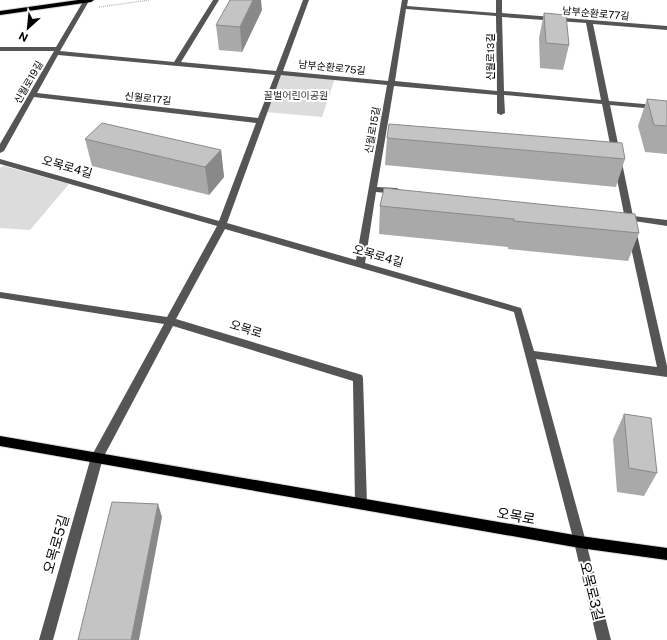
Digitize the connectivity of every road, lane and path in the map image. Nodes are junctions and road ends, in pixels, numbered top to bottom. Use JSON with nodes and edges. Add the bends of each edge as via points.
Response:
{"nodes":[{"id":1,"x":88,"y":0,"type":"edge"},
{"id":2,"x":216,"y":0,"type":"edge"},
{"id":3,"x":306,"y":0,"type":"edge"},
{"id":4,"x":499,"y":0,"type":"edge"},
{"id":5,"x":404,"y":3,"type":"edge"},
{"id":6,"x":0,"y":13,"type":"edge"},
{"id":7,"x":500,"y":15,"type":"junction"},
{"id":8,"x":589,"y":22,"type":"junction"},
{"id":9,"x":667,"y":28,"type":"edge"},
{"id":10,"x":0,"y":49,"type":"edge"},
{"id":11,"x":57,"y":51,"type":"junction"},
{"id":12,"x":177,"y":63,"type":"junction"},
{"id":13,"x":279,"y":72,"type":"junction"},
{"id":14,"x":390,"y":83,"type":"junction"},
{"id":15,"x":500,"y":93,"type":"junction"},
{"id":16,"x":32,"y":95,"type":"junction"},
{"id":17,"x":605,"y":102,"type":"junction"},
{"id":18,"x":667,"y":108,"type":"edge"},
{"id":19,"x":501,"y":113,"type":"dead end"},
{"id":20,"x":261,"y":121,"type":"junction"},
{"id":21,"x":0,"y":152,"type":"edge"},
{"id":22,"x":0,"y":161,"type":"edge"},
{"id":23,"x":373,"y":189,"type":"junction"},
{"id":24,"x":404,"y":192,"type":"edge"},
{"id":25,"x":614,"y":216,"type":"edge"},
{"id":26,"x":629,"y":218,"type":"junction"},
{"id":27,"x":667,"y":223,"type":"edge"},
{"id":28,"x":222,"y":225,"type":"junction"},
{"id":29,"x":360,"y":264,"type":"junction"},
{"id":30,"x":0,"y":295,"type":"edge"},
{"id":31,"x":170,"y":321,"type":"junction"},
{"id":32,"x":530,"y":354,"type":"junction"},
{"id":33,"x":665,"y":373,"type":"edge"},
{"id":34,"x":0,"y":441,"type":"edge"},
{"id":35,"x":97,"y":457,"type":"junction"},
{"id":36,"x":361,"y":504,"type":"junction"},
{"id":37,"x":580,"y":542,"type":"junction"},
{"id":38,"x":667,"y":554,"type":"edge"},
{"id":39,"x":46,"y":640,"type":"edge"},
{"id":40,"x":604,"y":640,"type":"edge"}],
"edges":[{"from":1,"to":6,"type":"main road"},
{"from":1,"to":11,"type":"street","name":"신월로19길"},
{"from":2,"to":12,"type":"street"},
{"from":3,"to":13,"type":"street"},
{"from":4,"to":7,"type":"street","name":"신월로13길"},
{"from":5,"to":7,"type":"street","name":"남부순환로77길"},
{"from":5,"to":14,"type":"street","name":"신월로15길"},
{"from":7,"to":8,"type":"street","name":"남부순환로77길"},
{"from":7,"to":15,"type":"street","name":"신월로13길"},
{"from":8,"to":9,"type":"street","name":"남부순환로77길"},
{"from":8,"to":17,"type":"street"},
{"from":10,"to":11,"type":"street","name":"남부순환로75길"},
{"from":11,"to":12,"type":"street","name":"남부순환로75길"},
{"from":11,"to":16,"type":"street","name":"신월로19길"},
{"from":12,"to":13,"type":"street","name":"남부순환로75길"},
{"from":13,"to":14,"type":"street","name":"남부순환로75길"},
{"from":13,"to":20,"type":"street"},
{"from":14,"to":15,"type":"street","name":"남부순환로75길"},
{"from":14,"to":23,"type":"street","name":"신월로15길"},
{"from":15,"to":17,"type":"street","name":"남부순환로75길"},
{"from":15,"to":19,"type":"street","name":"신월로13길"},
{"from":16,"to":20,"type":"street","name":"신월로17길"},
{"from":16,"to":21,"type":"street","name":"신월로19길"},
{"from":17,"to":18,"type":"street","name":"남부순환로75길"},
{"from":17,"to":26,"type":"street"},
{"from":20,"to":28,"type":"street"},
{"from":22,"to":28,"type":"street","name":"오목로4길"},
{"from":23,"to":24,"type":"street"},
{"from":23,"to":29,"type":"street","name":"신월로15길"},
{"from":25,"to":26,"type":"street"},
{"from":26,"to":27,"type":"street"},
{"from":26,"to":33,"type":"street"},
{"from":28,"to":29,"type":"street","name":"오목로4길"},
{"from":28,"to":31,"type":"street","name":"오목로5길"},
{"from":29,"to":32,"type":"street","name":"오목로4길","via":[[518,310]]},
{"from":30,"to":31,"type":"street","name":"오목로"},
{"from":31,"to":35,"type":"street","name":"오목로5길"},
{"from":31,"to":36,"type":"street","name":"오목로","via":[[358,378]]},
{"from":32,"to":33,"type":"street"},
{"from":32,"to":37,"type":"street","name":"오목로4길"},
{"from":34,"to":35,"type":"main road","name":"오목로"},
{"from":35,"to":36,"type":"main road","name":"오목로"},
{"from":35,"to":39,"type":"street","name":"오목로5길"},
{"from":36,"to":37,"type":"main road","name":"오목로"},
{"from":37,"to":38,"type":"main road","name":"오목로"},
{"from":37,"to":40,"type":"street","name":"오목로3길"}]}
